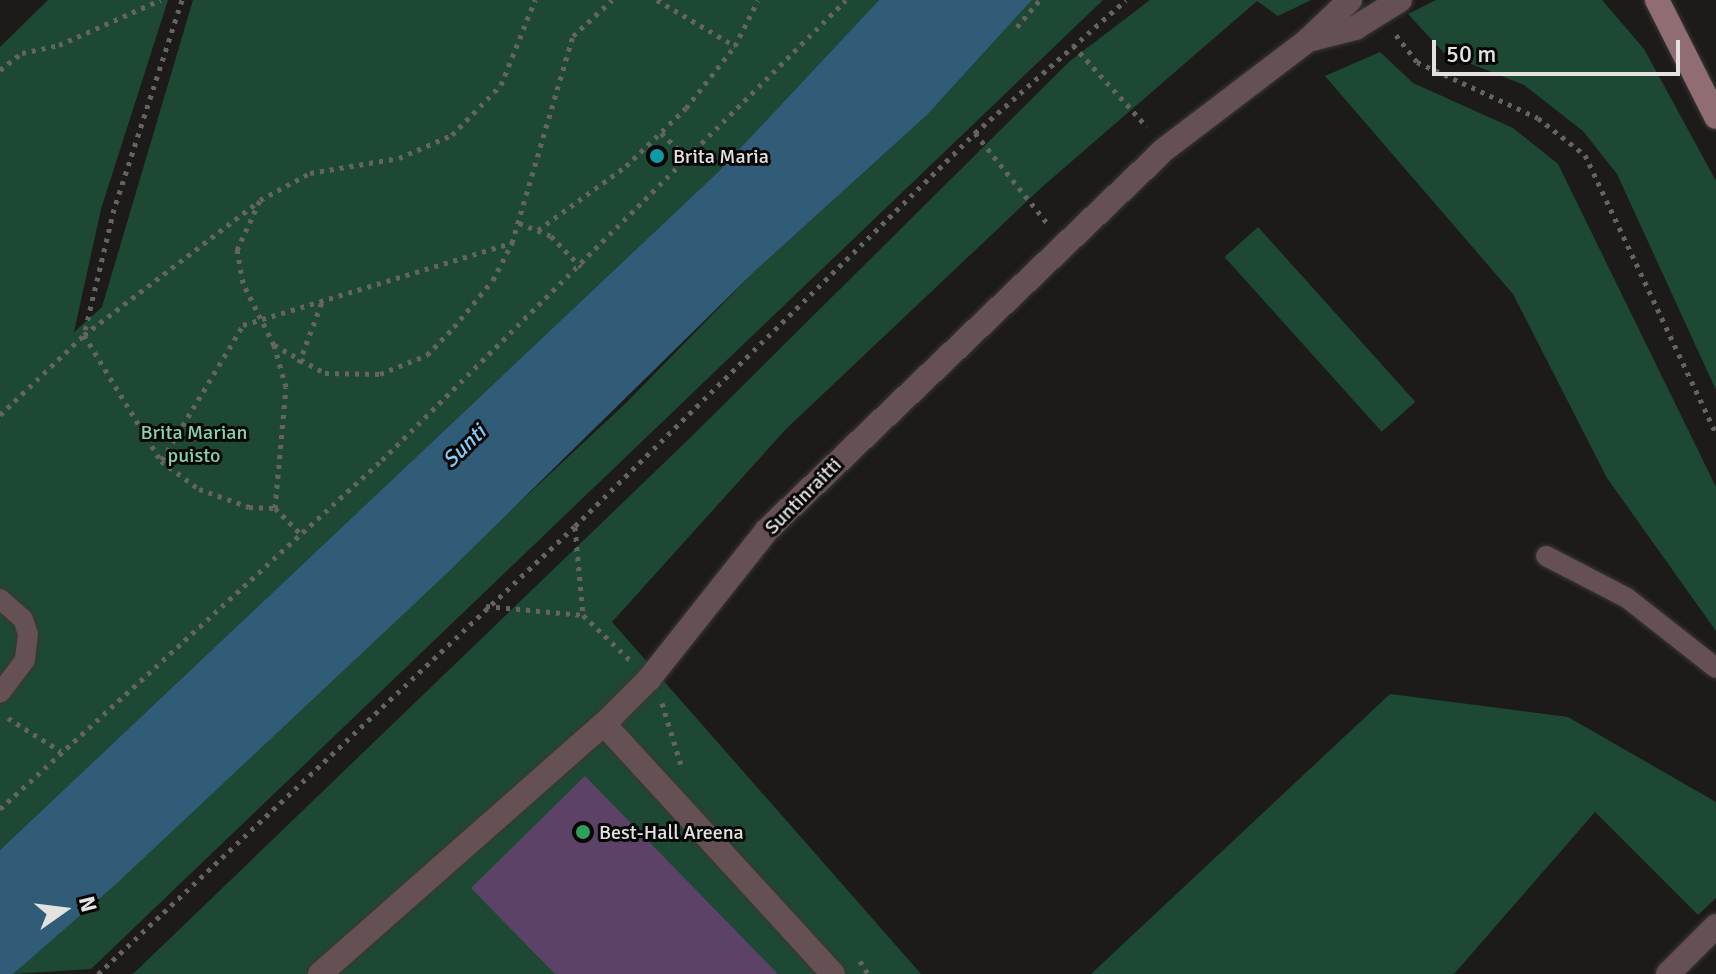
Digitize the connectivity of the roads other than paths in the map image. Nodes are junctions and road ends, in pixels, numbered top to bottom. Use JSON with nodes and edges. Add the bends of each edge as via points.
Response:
{"nodes":[{"id":1,"x":1350,"y":0,"type":"edge"},
{"id":2,"x":1657,"y":0,"type":"edge"},
{"id":3,"x":1391,"y":6,"type":"edge"},
{"id":4,"x":1308,"y":40,"type":"junction"},
{"id":5,"x":1716,"y":117,"type":"edge"},
{"id":6,"x":1546,"y":556,"type":"dead end"},
{"id":7,"x":0,"y":599,"type":"edge"},
{"id":8,"x":1716,"y":668,"type":"edge"},
{"id":9,"x":0,"y":693,"type":"edge"},
{"id":10,"x":604,"y":724,"type":"junction"},
{"id":11,"x":1716,"y":926,"type":"edge"},
{"id":12,"x":320,"y":974,"type":"edge"},
{"id":13,"x":833,"y":974,"type":"edge"},
{"id":14,"x":1668,"y":974,"type":"edge"}],
"edges":[{"from":1,"to":4,"type":"street","name":"Suntinraitti"},
{"from":2,"to":5,"type":"main road"},
{"from":3,"to":4,"type":"street","name":"Suntinraitti","via":[[1355,28]]},
{"from":4,"to":10,"type":"street","name":"Suntinraitti","via":[[1165,149],[767,530],[649,679]]},
{"from":6,"to":8,"type":"lane","via":[[1627,598]]},
{"from":7,"to":9,"type":"lane","via":[[23,619],[28,634],[25,660]]},
{"from":10,"to":12,"type":"street","name":"Suntinraitti"},
{"from":10,"to":13,"type":"street"},
{"from":11,"to":14,"type":"street"}]}
